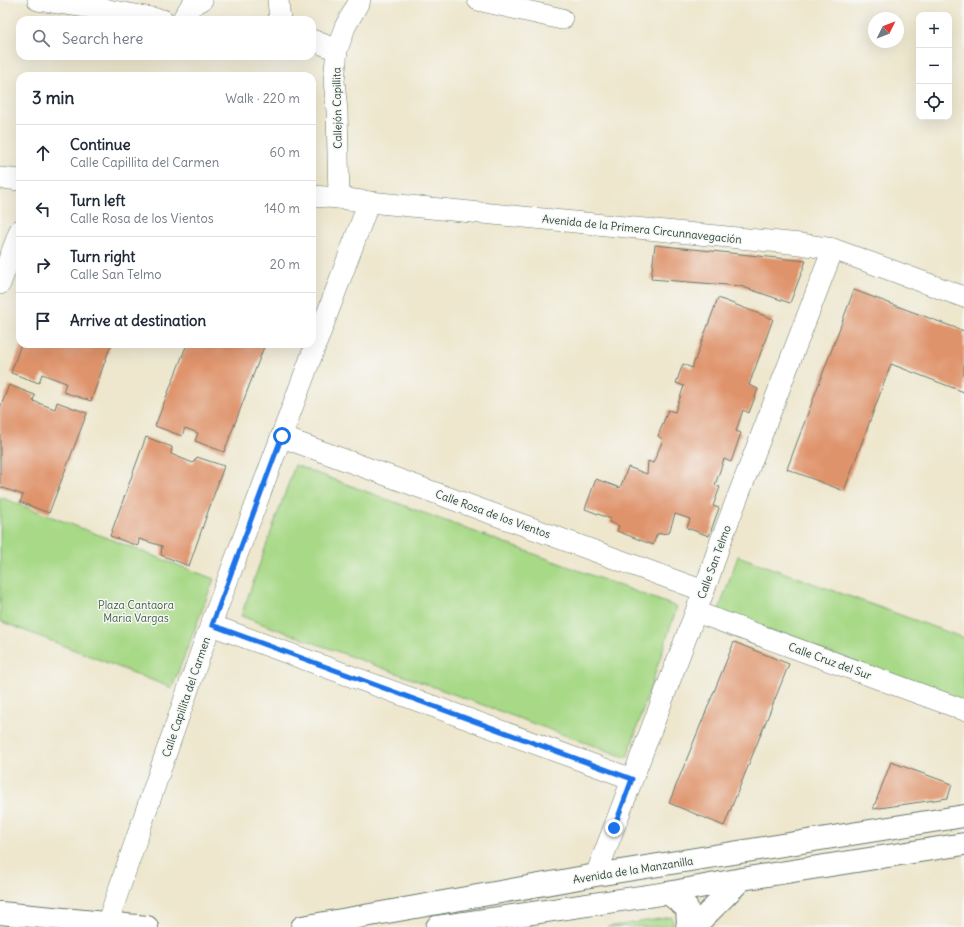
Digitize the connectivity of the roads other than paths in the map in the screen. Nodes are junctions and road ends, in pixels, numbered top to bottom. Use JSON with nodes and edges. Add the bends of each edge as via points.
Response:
{"nodes":[{"id":1,"x":38,"y":0,"type":"edge"},
{"id":2,"x":202,"y":0,"type":"edge"},
{"id":3,"x":278,"y":0,"type":"edge"},
{"id":4,"x":360,"y":0,"type":"edge"},
{"id":5,"x":478,"y":0,"type":"edge"},
{"id":6,"x":141,"y":16,"type":"edge"},
{"id":7,"x":185,"y":16,"type":"edge"},
{"id":8,"x":280,"y":16,"type":"edge"},
{"id":9,"x":562,"y":19,"type":"dead end"},
{"id":10,"x":316,"y":42,"type":"edge"},
{"id":11,"x":337,"y":50,"type":"junction"},
{"id":12,"x":0,"y":178,"type":"edge"},
{"id":13,"x":16,"y":180,"type":"edge"},
{"id":14,"x":316,"y":196,"type":"edge"},
{"id":15,"x":339,"y":198,"type":"junction"},
{"id":16,"x":369,"y":202,"type":"junction"},
{"id":17,"x":16,"y":241,"type":"edge"},
{"id":18,"x":833,"y":249,"type":"junction"},
{"id":19,"x":0,"y":284,"type":"edge"},
{"id":20,"x":964,"y":297,"type":"edge"},
{"id":21,"x":316,"y":345,"type":"edge"},
{"id":22,"x":315,"y":348,"type":"edge"},
{"id":23,"x":282,"y":436,"type":"junction"},
{"id":24,"x":704,"y":591,"type":"junction"},
{"id":25,"x":696,"y":612,"type":"junction"},
{"id":26,"x":212,"y":625,"type":"junction"},
{"id":27,"x":964,"y":710,"type":"edge"},
{"id":28,"x":632,"y":779,"type":"junction"},
{"id":29,"x":963,"y":813,"type":"edge"},
{"id":30,"x":964,"y":844,"type":"edge"},
{"id":31,"x":596,"y":875,"type":"junction"},
{"id":32,"x":742,"y":879,"type":"junction"},
{"id":33,"x":668,"y":893,"type":"junction"},
{"id":34,"x":0,"y":914,"type":"edge"},
{"id":35,"x":107,"y":924,"type":"junction"},
{"id":36,"x":147,"y":927,"type":"edge"},
{"id":37,"x":302,"y":927,"type":"edge"},
{"id":38,"x":437,"y":927,"type":"edge"},
{"id":39,"x":686,"y":927,"type":"edge"},
{"id":40,"x":694,"y":927,"type":"edge"}],
"edges":[{"from":1,"to":6,"type":"street"},
{"from":2,"to":7,"type":"street","via":[[192,6]]},
{"from":3,"to":8,"type":"street"},
{"from":4,"to":11,"type":"street","name":"Callejón Capillita","via":[[345,27]]},
{"from":5,"to":9,"type":"street"},
{"from":10,"to":11,"type":"street"},
{"from":11,"to":15,"type":"street","name":"Callejón Capillita","via":[[334,81]]},
{"from":12,"to":13,"type":"street"},
{"from":14,"to":15,"type":"street","name":"Avenida de la Primera Circunnavegación"},
{"from":15,"to":16,"type":"street","name":"Avenida de la Primera Circunnavegación"},
{"from":16,"to":18,"type":"street","name":"Avenida de la Primera Circunnavegación"},
{"from":16,"to":21,"type":"street","name":"Calle Capillita del Carmen"},
{"from":17,"to":19,"type":"street"},
{"from":18,"to":20,"type":"street","name":"Avenida de la Primera Circunnavegación"},
{"from":18,"to":24,"type":"street","name":"Calle San Telmo"},
{"from":22,"to":23,"type":"street","name":"Calle Capillita del Carmen"},
{"from":23,"to":24,"type":"street","name":"Calle Rosa de los Vientos"},
{"from":23,"to":26,"type":"street","name":"Calle Capillita del Carmen"},
{"from":24,"to":25,"type":"street","name":"Calle San Telmo"},
{"from":25,"to":27,"type":"street","name":"Calle Cruz del Sur"},
{"from":25,"to":28,"type":"street","name":"Calle San Telmo"},
{"from":26,"to":28,"type":"street"},
{"from":26,"to":35,"type":"street","name":"Calle Capillita del Carmen"},
{"from":28,"to":31,"type":"street","name":"Calle San Telmo"},
{"from":29,"to":31,"type":"street","name":"Avenida de la Manzanilla"},
{"from":30,"to":32,"type":"street"},
{"from":31,"to":37,"type":"street","name":"Avenida de la Manzanilla"},
{"from":32,"to":33,"type":"street"},
{"from":32,"to":40,"type":"street"},
{"from":33,"to":38,"type":"street"},
{"from":33,"to":39,"type":"street","via":[[687,908]]},
{"from":34,"to":35,"type":"street"},
{"from":35,"to":36,"type":"street"}]}
